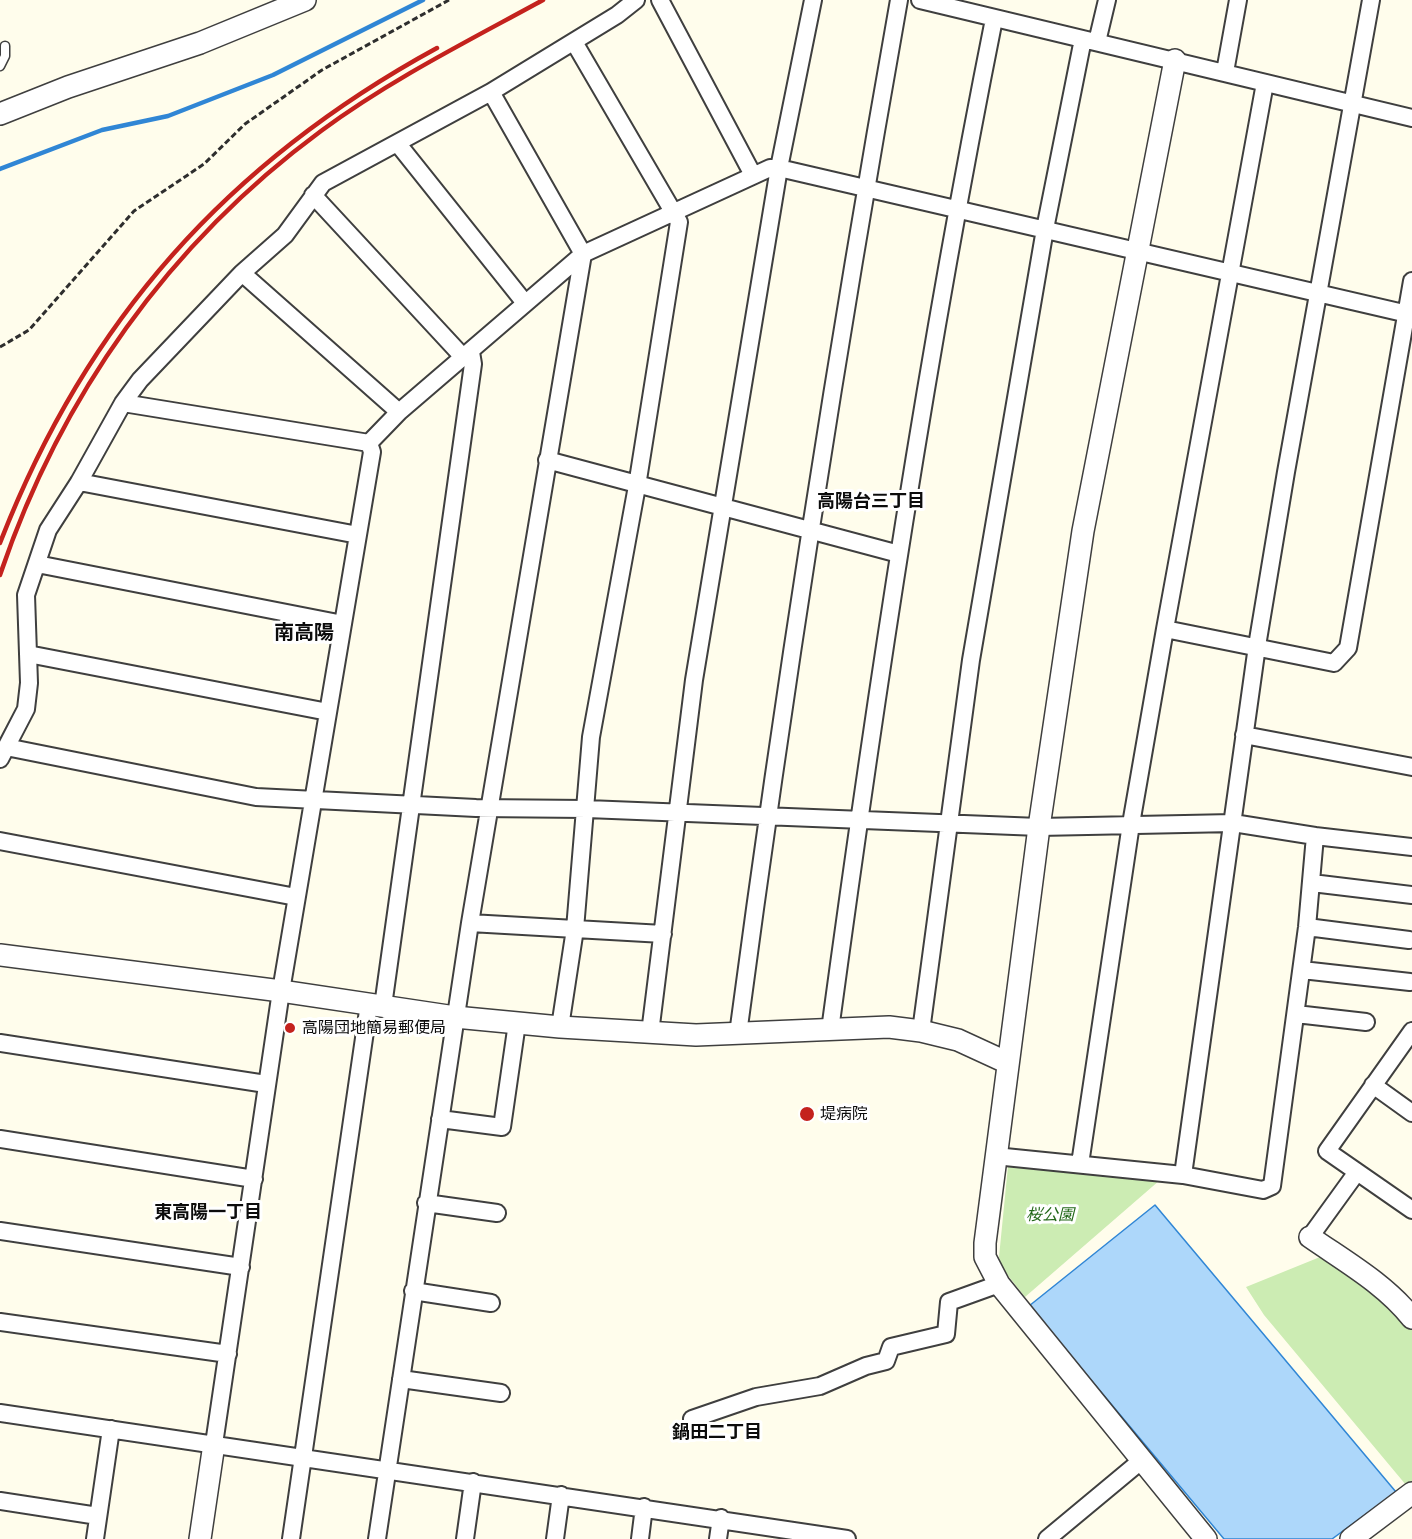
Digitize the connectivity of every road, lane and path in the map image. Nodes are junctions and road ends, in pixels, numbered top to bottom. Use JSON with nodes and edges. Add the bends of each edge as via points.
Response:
{"nodes":[{"id":1,"x":305,"y":0,"type":"edge"},
{"id":2,"x":449,"y":0,"type":"edge"},
{"id":3,"x":636,"y":0,"type":"edge"},
{"id":4,"x":660,"y":0,"type":"edge"},
{"id":5,"x":813,"y":0,"type":"edge"},
{"id":6,"x":899,"y":0,"type":"edge"},
{"id":7,"x":920,"y":0,"type":"edge"},
{"id":8,"x":1107,"y":0,"type":"edge"},
{"id":9,"x":1238,"y":0,"type":"edge"},
{"id":10,"x":1371,"y":0,"type":"edge"},
{"id":11,"x":952,"y":4,"type":"edge"},
{"id":12,"x":994,"y":19,"type":"junction"},
{"id":13,"x":1090,"y":40,"type":"junction"},
{"id":14,"x":574,"y":42,"type":"junction"},
{"id":15,"x":5,"y":46,"type":"dead end"},
{"id":16,"x":1175,"y":60,"type":"junction"},
{"id":17,"x":0,"y":66,"type":"edge"},
{"id":18,"x":1225,"y":72,"type":"junction"},
{"id":19,"x":1265,"y":83,"type":"junction"},
{"id":20,"x":491,"y":92,"type":"junction"},
{"id":21,"x":1352,"y":103,"type":"junction"},
{"id":22,"x":0,"y":114,"type":"edge"},
{"id":23,"x":1412,"y":118,"type":"edge"},
{"id":24,"x":398,"y":144,"type":"junction"},
{"id":25,"x":779,"y":168,"type":"junction"},
{"id":26,"x":753,"y":175,"type":"junction"},
{"id":27,"x":866,"y":189,"type":"junction"},
{"id":28,"x":313,"y":195,"type":"junction"},
{"id":29,"x":956,"y":210,"type":"junction"},
{"id":30,"x":673,"y":213,"type":"junction"},
{"id":31,"x":1045,"y":229,"type":"junction"},
{"id":32,"x":1138,"y":251,"type":"junction"},
{"id":33,"x":583,"y":254,"type":"junction"},
{"id":34,"x":242,"y":273,"type":"junction"},
{"id":35,"x":1229,"y":273,"type":"junction"},
{"id":36,"x":1412,"y":281,"type":"edge"},
{"id":37,"x":1319,"y":294,"type":"junction"},
{"id":38,"x":525,"y":303,"type":"junction"},
{"id":39,"x":1409,"y":314,"type":"edge"},
{"id":40,"x":0,"y":346,"type":"edge"},
{"id":41,"x":467,"y":355,"type":"junction"},
{"id":42,"x":123,"y":403,"type":"junction"},
{"id":43,"x":399,"y":412,"type":"junction"},
{"id":44,"x":369,"y":443,"type":"junction"},
{"id":45,"x":547,"y":460,"type":"junction"},
{"id":46,"x":79,"y":482,"type":"junction"},
{"id":47,"x":638,"y":486,"type":"junction"},
{"id":48,"x":725,"y":506,"type":"junction"},
{"id":49,"x":812,"y":530,"type":"junction"},
{"id":50,"x":358,"y":535,"type":"junction"},
{"id":51,"x":899,"y":554,"type":"junction"},
{"id":52,"x":37,"y":564,"type":"junction"},
{"id":53,"x":343,"y":624,"type":"junction"},
{"id":54,"x":1165,"y":629,"type":"junction"},
{"id":55,"x":1257,"y":646,"type":"junction"},
{"id":56,"x":28,"y":654,"type":"junction"},
{"id":57,"x":328,"y":712,"type":"junction"},
{"id":58,"x":1244,"y":735,"type":"junction"},
{"id":59,"x":3,"y":753,"type":"edge"},
{"id":60,"x":1412,"y":766,"type":"edge"},
{"id":61,"x":313,"y":800,"type":"junction"},
{"id":62,"x":411,"y":804,"type":"junction"},
{"id":63,"x":489,"y":807,"type":"junction"},
{"id":64,"x":587,"y":809,"type":"junction"},
{"id":65,"x":676,"y":813,"type":"junction"},
{"id":66,"x":767,"y":816,"type":"junction"},
{"id":67,"x":858,"y":820,"type":"junction"},
{"id":68,"x":949,"y":823,"type":"junction"},
{"id":69,"x":1233,"y":823,"type":"junction"},
{"id":70,"x":1131,"y":824,"type":"junction"},
{"id":71,"x":1039,"y":827,"type":"junction"},
{"id":72,"x":1315,"y":836,"type":"junction"},
{"id":73,"x":0,"y":841,"type":"edge"},
{"id":74,"x":1412,"y":847,"type":"edge"},
{"id":75,"x":1312,"y":884,"type":"junction"},
{"id":76,"x":1412,"y":895,"type":"edge"},
{"id":77,"x":296,"y":897,"type":"junction"},
{"id":78,"x":470,"y":923,"type":"junction"},
{"id":79,"x":1307,"y":927,"type":"junction"},
{"id":80,"x":575,"y":929,"type":"junction"},
{"id":81,"x":663,"y":934,"type":"junction"},
{"id":82,"x":1409,"y":940,"type":"dead end"},
{"id":83,"x":0,"y":955,"type":"edge"},
{"id":84,"x":1302,"y":970,"type":"junction"},
{"id":85,"x":1410,"y":982,"type":"dead end"},
{"id":86,"x":281,"y":991,"type":"junction"},
{"id":87,"x":376,"y":1005,"type":"junction"},
{"id":88,"x":1296,"y":1014,"type":"junction"},
{"id":89,"x":455,"y":1017,"type":"junction"},
{"id":90,"x":1366,"y":1022,"type":"dead end"},
{"id":91,"x":517,"y":1023,"type":"junction"},
{"id":92,"x":560,"y":1027,"type":"junction"},
{"id":93,"x":830,"y":1030,"type":"junction"},
{"id":94,"x":921,"y":1030,"type":"junction"},
{"id":95,"x":1412,"y":1031,"type":"edge"},
{"id":96,"x":650,"y":1033,"type":"junction"},
{"id":97,"x":738,"y":1034,"type":"junction"},
{"id":98,"x":0,"y":1044,"type":"edge"},
{"id":99,"x":1008,"y":1064,"type":"junction"},
{"id":100,"x":266,"y":1084,"type":"junction"},
{"id":101,"x":1373,"y":1085,"type":"junction"},
{"id":102,"x":1412,"y":1113,"type":"edge"},
{"id":103,"x":440,"y":1119,"type":"junction"},
{"id":104,"x":0,"y":1139,"type":"edge"},
{"id":105,"x":995,"y":1156,"type":"junction"},
{"id":106,"x":1080,"y":1164,"type":"junction"},
{"id":107,"x":1357,"y":1172,"type":"junction"},
{"id":108,"x":1183,"y":1175,"type":"junction"},
{"id":109,"x":254,"y":1179,"type":"junction"},
{"id":110,"x":426,"y":1203,"type":"junction"},
{"id":111,"x":1412,"y":1210,"type":"edge"},
{"id":112,"x":497,"y":1213,"type":"dead end"},
{"id":113,"x":0,"y":1231,"type":"edge"},
{"id":114,"x":1310,"y":1237,"type":"joint"},
{"id":115,"x":241,"y":1267,"type":"junction"},
{"id":116,"x":999,"y":1284,"type":"junction"},
{"id":117,"x":413,"y":1291,"type":"junction"},
{"id":118,"x":491,"y":1303,"type":"dead end"},
{"id":119,"x":1412,"y":1318,"type":"edge"},
{"id":120,"x":0,"y":1322,"type":"edge"},
{"id":121,"x":228,"y":1354,"type":"junction"},
{"id":122,"x":401,"y":1379,"type":"junction"},
{"id":123,"x":501,"y":1393,"type":"dead end"},
{"id":124,"x":0,"y":1413,"type":"edge"},
{"id":125,"x":692,"y":1419,"type":"dead end"},
{"id":126,"x":111,"y":1429,"type":"junction"},
{"id":127,"x":214,"y":1444,"type":"junction"},
{"id":128,"x":304,"y":1458,"type":"junction"},
{"id":129,"x":1142,"y":1461,"type":"junction"},
{"id":130,"x":387,"y":1469,"type":"junction"},
{"id":131,"x":473,"y":1482,"type":"junction"},
{"id":132,"x":1412,"y":1493,"type":"edge"},
{"id":133,"x":561,"y":1495,"type":"junction"},
{"id":134,"x":0,"y":1501,"type":"edge"},
{"id":135,"x":644,"y":1508,"type":"junction"},
{"id":136,"x":98,"y":1516,"type":"junction"},
{"id":137,"x":721,"y":1518,"type":"junction"},
{"id":138,"x":797,"y":1535,"type":"edge"},
{"id":139,"x":1198,"y":1536,"type":"edge"},
{"id":140,"x":95,"y":1539,"type":"edge"},
{"id":141,"x":200,"y":1539,"type":"edge"},
{"id":142,"x":291,"y":1539,"type":"edge"},
{"id":143,"x":377,"y":1539,"type":"edge"},
{"id":144,"x":465,"y":1539,"type":"edge"},
{"id":145,"x":555,"y":1539,"type":"edge"},
{"id":146,"x":640,"y":1539,"type":"edge"},
{"id":147,"x":718,"y":1539,"type":"edge"},
{"id":148,"x":848,"y":1539,"type":"edge"},
{"id":149,"x":1047,"y":1539,"type":"edge"},
{"id":150,"x":1351,"y":1539,"type":"edge"}],
"edges":[{"from":1,"to":22,"type":"street","via":[[200,43]]},
{"from":2,"to":40,"type":"path","via":[[322,70],[245,124],[204,164],[134,211],[29,330]]},
{"from":3,"to":14,"type":"street"},
{"from":4,"to":26,"type":"street"},
{"from":5,"to":25,"type":"street"},
{"from":6,"to":27,"type":"street"},
{"from":7,"to":11,"type":"street"},
{"from":8,"to":13,"type":"street"},
{"from":9,"to":18,"type":"street"},
{"from":10,"to":21,"type":"street"},
{"from":11,"to":12,"type":"street"},
{"from":12,"to":13,"type":"street"},
{"from":12,"to":29,"type":"street"},
{"from":13,"to":16,"type":"street"},
{"from":13,"to":31,"type":"street"},
{"from":14,"to":20,"type":"street"},
{"from":14,"to":30,"type":"street"},
{"from":15,"to":17,"type":"lane"},
{"from":16,"to":18,"type":"street"},
{"from":16,"to":32,"type":"street"},
{"from":18,"to":19,"type":"street"},
{"from":19,"to":21,"type":"street"},
{"from":19,"to":35,"type":"street"},
{"from":20,"to":24,"type":"street"},
{"from":20,"to":33,"type":"street"},
{"from":21,"to":23,"type":"street"},
{"from":21,"to":37,"type":"street"},
{"from":24,"to":28,"type":"street","via":[[323,183]]},
{"from":24,"to":38,"type":"street"},
{"from":25,"to":26,"type":"street"},
{"from":25,"to":27,"type":"street"},
{"from":25,"to":48,"type":"street"},
{"from":26,"to":30,"type":"street"},
{"from":27,"to":29,"type":"street"},
{"from":27,"to":49,"type":"street"},
{"from":28,"to":34,"type":"street","via":[[285,236]]},
{"from":28,"to":41,"type":"street"},
{"from":29,"to":31,"type":"street"},
{"from":29,"to":51,"type":"street"},
{"from":30,"to":33,"type":"street"},
{"from":30,"to":47,"type":"street","via":[[679,222]]},
{"from":31,"to":32,"type":"street"},
{"from":31,"to":68,"type":"street","via":[[971,660]]},
{"from":32,"to":35,"type":"street"},
{"from":32,"to":71,"type":"street","via":[[1083,531]]},
{"from":33,"to":38,"type":"street"},
{"from":33,"to":45,"type":"street"},
{"from":34,"to":42,"type":"street"},
{"from":34,"to":43,"type":"street"},
{"from":35,"to":37,"type":"street"},
{"from":35,"to":54,"type":"street"},
{"from":36,"to":39,"type":"street"},
{"from":37,"to":39,"type":"street"},
{"from":37,"to":55,"type":"street"},
{"from":38,"to":41,"type":"street"},
{"from":39,"to":55,"type":"street","via":[[1348,648],[1334,663]]},
{"from":41,"to":43,"type":"street"},
{"from":41,"to":62,"type":"street","via":[[473,364]]},
{"from":42,"to":44,"type":"street"},
{"from":42,"to":46,"type":"street"},
{"from":43,"to":44,"type":"street"},
{"from":44,"to":50,"type":"street","via":[[372,452]]},
{"from":45,"to":47,"type":"street"},
{"from":45,"to":63,"type":"street"},
{"from":46,"to":50,"type":"street"},
{"from":46,"to":52,"type":"street","via":[[48,530]]},
{"from":47,"to":48,"type":"street"},
{"from":47,"to":64,"type":"street","via":[[591,737]]},
{"from":48,"to":49,"type":"street"},
{"from":48,"to":65,"type":"street","via":[[694,680]]},
{"from":49,"to":51,"type":"street"},
{"from":49,"to":66,"type":"street"},
{"from":50,"to":53,"type":"street"},
{"from":51,"to":67,"type":"street"},
{"from":52,"to":53,"type":"street"},
{"from":52,"to":56,"type":"street","via":[[26,595]]},
{"from":53,"to":57,"type":"street"},
{"from":54,"to":55,"type":"street"},
{"from":54,"to":70,"type":"street"},
{"from":55,"to":58,"type":"street"},
{"from":56,"to":57,"type":"street"},
{"from":56,"to":59,"type":"street","via":[[26,709]]},
{"from":57,"to":61,"type":"street"},
{"from":58,"to":60,"type":"street"},
{"from":58,"to":69,"type":"street"},
{"from":59,"to":61,"type":"street","via":[[256,797]]},
{"from":61,"to":62,"type":"street"},
{"from":61,"to":77,"type":"street"},
{"from":62,"to":63,"type":"street"},
{"from":62,"to":87,"type":"street"},
{"from":63,"to":64,"type":"street"},
{"from":63,"to":78,"type":"street"},
{"from":64,"to":65,"type":"street"},
{"from":64,"to":80,"type":"street"},
{"from":65,"to":66,"type":"street"},
{"from":65,"to":81,"type":"street"},
{"from":66,"to":67,"type":"street"},
{"from":66,"to":97,"type":"street"},
{"from":67,"to":68,"type":"street"},
{"from":67,"to":93,"type":"street"},
{"from":68,"to":71,"type":"street"},
{"from":68,"to":94,"type":"street"},
{"from":69,"to":70,"type":"street"},
{"from":69,"to":72,"type":"street"},
{"from":69,"to":108,"type":"street"},
{"from":70,"to":71,"type":"street"},
{"from":70,"to":106,"type":"street"},
{"from":71,"to":99,"type":"street"},
{"from":72,"to":74,"type":"street"},
{"from":72,"to":75,"type":"street"},
{"from":73,"to":77,"type":"street"},
{"from":75,"to":76,"type":"street"},
{"from":75,"to":79,"type":"street"},
{"from":77,"to":86,"type":"street"},
{"from":78,"to":80,"type":"street"},
{"from":78,"to":89,"type":"street"},
{"from":79,"to":82,"type":"street"},
{"from":79,"to":84,"type":"street"},
{"from":80,"to":81,"type":"street"},
{"from":80,"to":92,"type":"street"},
{"from":81,"to":96,"type":"street"},
{"from":83,"to":86,"type":"street"},
{"from":84,"to":85,"type":"street"},
{"from":84,"to":88,"type":"street"},
{"from":86,"to":87,"type":"street"},
{"from":86,"to":100,"type":"street"},
{"from":87,"to":89,"type":"street"},
{"from":87,"to":128,"type":"street"},
{"from":88,"to":90,"type":"street"},
{"from":88,"to":108,"type":"street","via":[[1272,1186],[1263,1190]]},
{"from":89,"to":91,"type":"street"},
{"from":89,"to":103,"type":"street"},
{"from":91,"to":92,"type":"street"},
{"from":91,"to":103,"type":"street","via":[[502,1127]]},
{"from":92,"to":96,"type":"street"},
{"from":93,"to":94,"type":"street"},
{"from":93,"to":97,"type":"street"},
{"from":94,"to":99,"type":"street","via":[[958,1040]]},
{"from":95,"to":101,"type":"street"},
{"from":96,"to":97,"type":"street"},
{"from":98,"to":100,"type":"street"},
{"from":99,"to":105,"type":"street"},
{"from":100,"to":109,"type":"street"},
{"from":101,"to":102,"type":"street"},
{"from":101,"to":107,"type":"street","via":[[1327,1151]]},
{"from":103,"to":110,"type":"street"},
{"from":104,"to":109,"type":"street"},
{"from":105,"to":106,"type":"street"},
{"from":105,"to":116,"type":"street","via":[[985,1257]]},
{"from":106,"to":108,"type":"street"},
{"from":107,"to":111,"type":"street"},
{"from":107,"to":114,"type":"street"},
{"from":109,"to":115,"type":"street"},
{"from":110,"to":112,"type":"street"},
{"from":110,"to":117,"type":"street"},
{"from":113,"to":115,"type":"street"},
{"from":114,"to":119,"type":"street","via":[[1392,1295]]},
{"from":115,"to":121,"type":"street"},
{"from":116,"to":125,"type":"street","via":[[949,1302],[946,1334],[891,1347],[886,1361],[820,1386],[756,1397]]},
{"from":116,"to":129,"type":"street"},
{"from":117,"to":118,"type":"street"},
{"from":117,"to":122,"type":"street"},
{"from":120,"to":121,"type":"street"},
{"from":121,"to":127,"type":"street"},
{"from":122,"to":123,"type":"street"},
{"from":122,"to":130,"type":"street"},
{"from":124,"to":126,"type":"street"},
{"from":126,"to":127,"type":"street"},
{"from":126,"to":136,"type":"street"},
{"from":127,"to":128,"type":"street"},
{"from":127,"to":141,"type":"street"},
{"from":128,"to":130,"type":"street"},
{"from":128,"to":142,"type":"street"},
{"from":129,"to":139,"type":"street"},
{"from":129,"to":149,"type":"street"},
{"from":130,"to":131,"type":"street"},
{"from":130,"to":143,"type":"street"},
{"from":131,"to":133,"type":"street"},
{"from":131,"to":144,"type":"street"},
{"from":132,"to":150,"type":"street"},
{"from":133,"to":135,"type":"street"},
{"from":133,"to":145,"type":"street"},
{"from":134,"to":136,"type":"street"},
{"from":135,"to":137,"type":"street"},
{"from":135,"to":146,"type":"street"},
{"from":136,"to":140,"type":"street"},
{"from":137,"to":138,"type":"street"},
{"from":137,"to":147,"type":"street"},
{"from":138,"to":148,"type":"street"}]}
